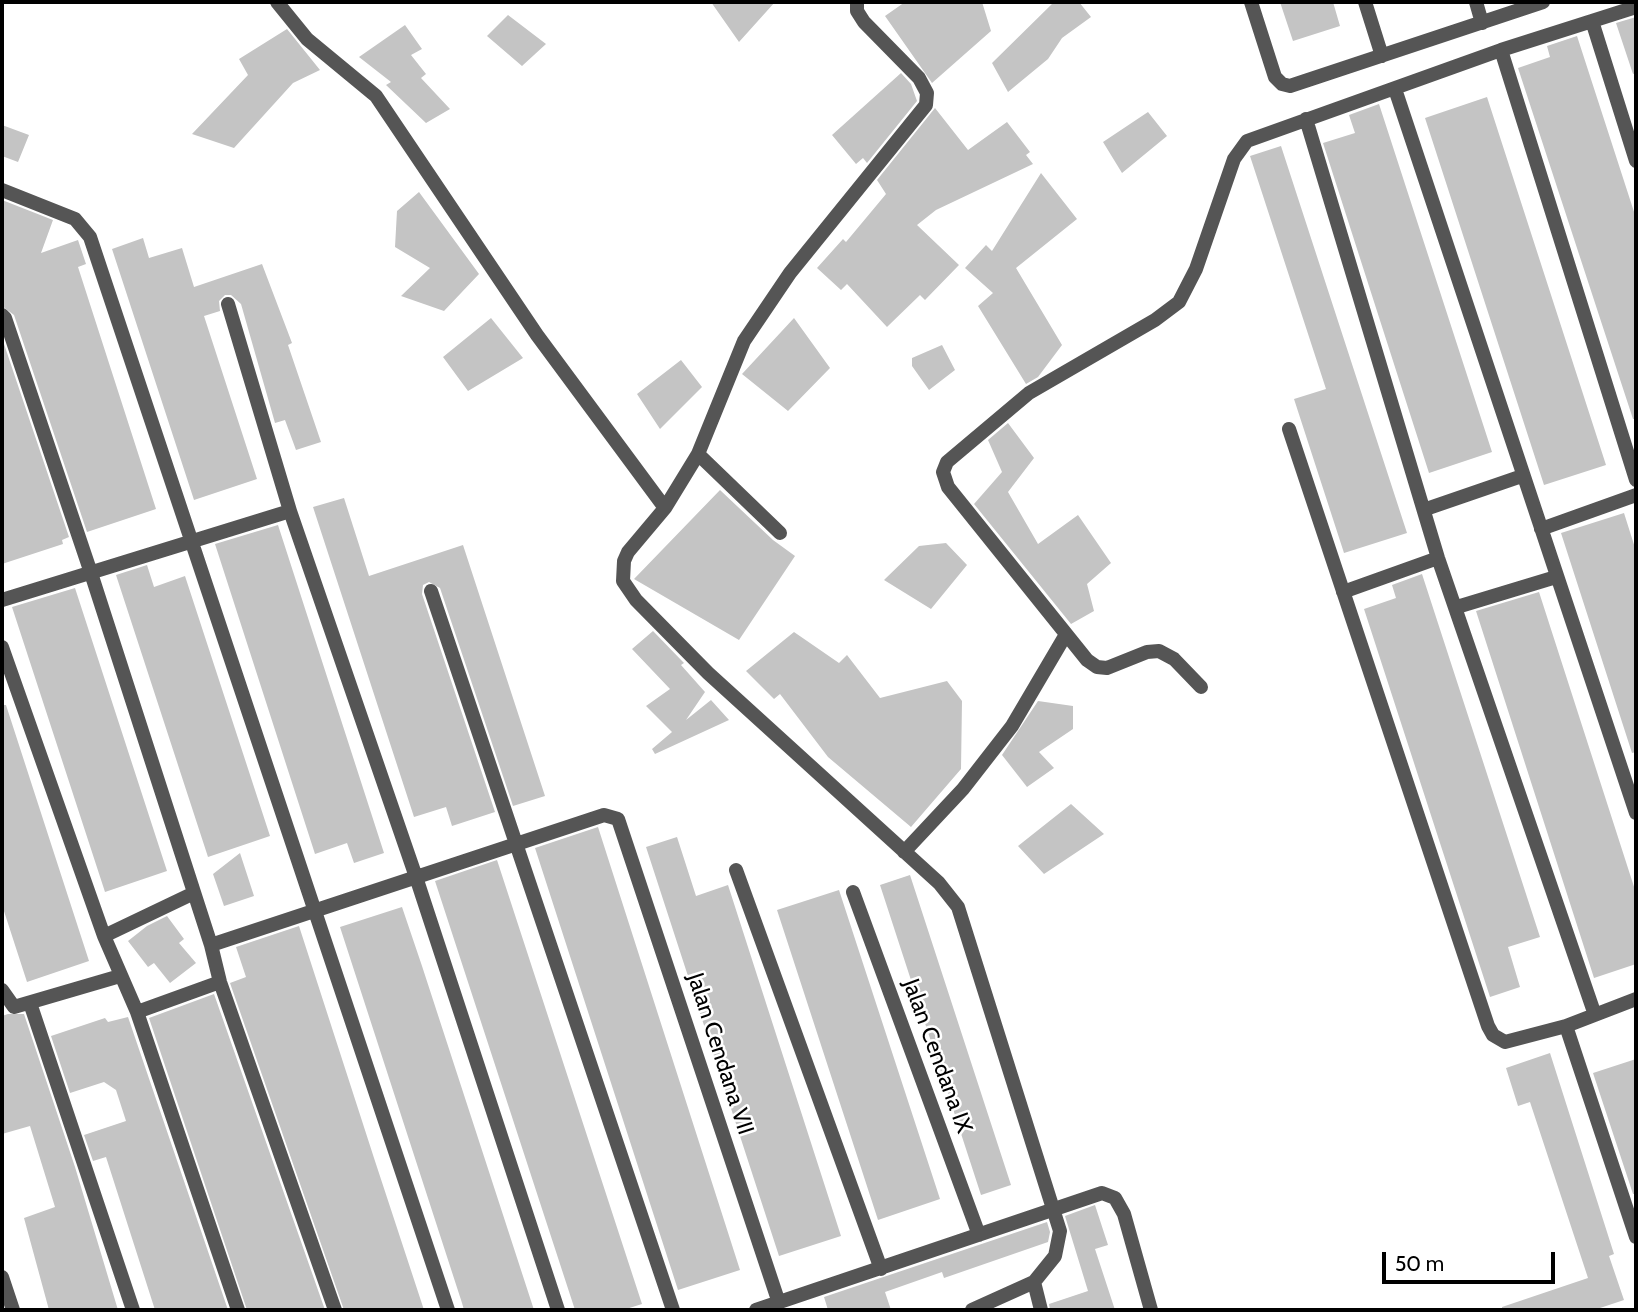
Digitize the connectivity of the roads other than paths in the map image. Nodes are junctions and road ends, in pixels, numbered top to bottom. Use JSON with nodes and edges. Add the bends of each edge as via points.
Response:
{"nodes":[{"id":1,"x":277,"y":2,"type":"edge"},
{"id":2,"x":857,"y":2,"type":"edge"},
{"id":3,"x":1251,"y":2,"type":"edge"},
{"id":4,"x":1365,"y":2,"type":"edge"},
{"id":5,"x":1476,"y":2,"type":"edge"},
{"id":6,"x":1543,"y":2,"type":"edge"},
{"id":7,"x":1636,"y":7,"type":"edge"},
{"id":8,"x":1592,"y":21,"type":"junction"},
{"id":9,"x":1482,"y":23,"type":"junction"},
{"id":10,"x":1501,"y":50,"type":"junction"},
{"id":11,"x":1382,"y":56,"type":"junction"},
{"id":12,"x":1395,"y":89,"type":"junction"},
{"id":13,"x":1306,"y":119,"type":"junction"},
{"id":14,"x":1636,"y":161,"type":"edge"},
{"id":15,"x":2,"y":190,"type":"edge"},
{"id":16,"x":228,"y":304,"type":"dead end"},
{"id":17,"x":2,"y":315,"type":"edge"},
{"id":18,"x":1289,"y":429,"type":"dead end"},
{"id":19,"x":698,"y":454,"type":"junction"},
{"id":20,"x":1522,"y":476,"type":"junction"},
{"id":21,"x":1636,"y":480,"type":"edge"},
{"id":22,"x":1636,"y":495,"type":"edge"},
{"id":23,"x":665,"y":508,"type":"junction"},
{"id":24,"x":1426,"y":509,"type":"junction"},
{"id":25,"x":290,"y":511,"type":"junction"},
{"id":26,"x":1541,"y":529,"type":"junction"},
{"id":27,"x":780,"y":533,"type":"dead end"},
{"id":28,"x":190,"y":540,"type":"junction"},
{"id":29,"x":1438,"y":558,"type":"junction"},
{"id":30,"x":90,"y":570,"type":"junction"},
{"id":31,"x":1556,"y":577,"type":"junction"},
{"id":32,"x":431,"y":590,"type":"dead end"},
{"id":33,"x":1343,"y":592,"type":"junction"},
{"id":34,"x":2,"y":600,"type":"edge"},
{"id":35,"x":1457,"y":607,"type":"junction"},
{"id":36,"x":1065,"y":636,"type":"junction"},
{"id":37,"x":2,"y":647,"type":"edge"},
{"id":38,"x":1201,"y":687,"type":"dead end"},
{"id":39,"x":1636,"y":813,"type":"edge"},
{"id":40,"x":515,"y":843,"type":"junction"},
{"id":41,"x":904,"y":852,"type":"junction"},
{"id":42,"x":736,"y":870,"type":"dead end"},
{"id":43,"x":416,"y":877,"type":"junction"},
{"id":44,"x":853,"y":892,"type":"dead end"},
{"id":45,"x":194,"y":893,"type":"junction"},
{"id":46,"x":315,"y":913,"type":"junction"},
{"id":47,"x":104,"y":936,"type":"junction"},
{"id":48,"x":211,"y":945,"type":"junction"},
{"id":49,"x":120,"y":976,"type":"junction"},
{"id":50,"x":220,"y":982,"type":"junction"},
{"id":51,"x":2,"y":990,"type":"edge"},
{"id":52,"x":1636,"y":999,"type":"edge"},
{"id":53,"x":30,"y":1003,"type":"junction"},
{"id":54,"x":137,"y":1012,"type":"junction"},
{"id":55,"x":1595,"y":1015,"type":"junction"},
{"id":56,"x":1566,"y":1026,"type":"junction"},
{"id":57,"x":1053,"y":1209,"type":"junction"},
{"id":58,"x":979,"y":1235,"type":"junction"},
{"id":59,"x":1636,"y":1237,"type":"edge"},
{"id":60,"x":881,"y":1269,"type":"junction"},
{"id":61,"x":2,"y":1277,"type":"edge"},
{"id":62,"x":1034,"y":1282,"type":"junction"},
{"id":63,"x":779,"y":1303,"type":"junction"},
{"id":64,"x":13,"y":1310,"type":"edge"},
{"id":65,"x":133,"y":1310,"type":"edge"},
{"id":66,"x":238,"y":1310,"type":"edge"},
{"id":67,"x":335,"y":1310,"type":"edge"},
{"id":68,"x":448,"y":1310,"type":"edge"},
{"id":69,"x":558,"y":1310,"type":"edge"},
{"id":70,"x":673,"y":1310,"type":"edge"},
{"id":71,"x":756,"y":1310,"type":"edge"},
{"id":72,"x":972,"y":1310,"type":"edge"},
{"id":73,"x":1041,"y":1310,"type":"edge"},
{"id":74,"x":1151,"y":1310,"type":"edge"}],
"edges":[{"from":1,"to":23,"type":"street","via":[[307,39],[376,96],[537,335]]},
{"from":2,"to":19,"type":"street","via":[[864,22],[919,78],[927,93],[926,105],[790,273],[744,341]]},
{"from":3,"to":11,"type":"street","via":[[1275,77],[1285,85]]},
{"from":4,"to":11,"type":"street"},
{"from":5,"to":9,"type":"street"},
{"from":6,"to":9,"type":"street"},
{"from":7,"to":8,"type":"street"},
{"from":8,"to":10,"type":"street"},
{"from":8,"to":14,"type":"street"},
{"from":9,"to":11,"type":"street"},
{"from":10,"to":12,"type":"street"},
{"from":10,"to":21,"type":"street"},
{"from":12,"to":13,"type":"street"},
{"from":12,"to":20,"type":"street"},
{"from":13,"to":24,"type":"street"},
{"from":13,"to":36,"type":"street","via":[[1256,136],[1240,148],[1192,280],[1178,302],[1029,393],[947,462],[943,472],[948,487]]},
{"from":15,"to":28,"type":"street","via":[[75,219],[90,237]]},
{"from":16,"to":25,"type":"street"},
{"from":17,"to":30,"type":"street"},
{"from":18,"to":33,"type":"street"},
{"from":19,"to":23,"type":"street"},
{"from":19,"to":27,"type":"street"},
{"from":20,"to":24,"type":"street"},
{"from":20,"to":26,"type":"street"},
{"from":22,"to":26,"type":"street"},
{"from":23,"to":41,"type":"street","via":[[624,561],[623,581],[636,600],[708,673]]},
{"from":24,"to":29,"type":"street"},
{"from":25,"to":28,"type":"street"},
{"from":25,"to":43,"type":"street"},
{"from":26,"to":31,"type":"street"},
{"from":28,"to":30,"type":"street"},
{"from":28,"to":46,"type":"street"},
{"from":29,"to":33,"type":"street"},
{"from":29,"to":35,"type":"street"},
{"from":30,"to":34,"type":"street"},
{"from":30,"to":45,"type":"street"},
{"from":31,"to":35,"type":"street"},
{"from":31,"to":39,"type":"street"},
{"from":32,"to":40,"type":"street"},
{"from":33,"to":56,"type":"street","via":[[1488,1026],[1504,1042]]},
{"from":35,"to":55,"type":"street"},
{"from":36,"to":38,"type":"street","via":[[1087,660],[1102,668],[1147,652],[1165,653]]},
{"from":36,"to":41,"type":"street","via":[[1012,726],[963,789]]},
{"from":37,"to":47,"type":"street"},
{"from":40,"to":43,"type":"street"},
{"from":40,"to":63,"type":"street","name":"Jalan Cendana VII","via":[[604,815],[618,819]]},
{"from":40,"to":70,"type":"street"},
{"from":41,"to":57,"type":"street","via":[[949,892],[958,907]]},
{"from":42,"to":60,"type":"street"},
{"from":43,"to":46,"type":"street"},
{"from":43,"to":69,"type":"street"},
{"from":44,"to":58,"type":"street","name":"Jalan Cendana IX"},
{"from":45,"to":47,"type":"street"},
{"from":45,"to":48,"type":"street"},
{"from":46,"to":48,"type":"street"},
{"from":46,"to":68,"type":"street"},
{"from":47,"to":49,"type":"street"},
{"from":48,"to":50,"type":"street"},
{"from":49,"to":53,"type":"street"},
{"from":49,"to":54,"type":"street"},
{"from":50,"to":54,"type":"street"},
{"from":50,"to":67,"type":"street"},
{"from":51,"to":53,"type":"street","via":[[14,1007]]},
{"from":52,"to":55,"type":"street"},
{"from":53,"to":65,"type":"street"},
{"from":54,"to":66,"type":"street"},
{"from":55,"to":56,"type":"street"},
{"from":56,"to":59,"type":"street"},
{"from":57,"to":58,"type":"street"},
{"from":57,"to":62,"type":"street","via":[[1059,1242],[1055,1256]]},
{"from":57,"to":74,"type":"street","via":[[1096,1193],[1118,1202]]},
{"from":58,"to":60,"type":"street"},
{"from":60,"to":63,"type":"street"},
{"from":61,"to":64,"type":"street"},
{"from":62,"to":72,"type":"street"},
{"from":62,"to":73,"type":"street"},
{"from":63,"to":71,"type":"street"}]}
